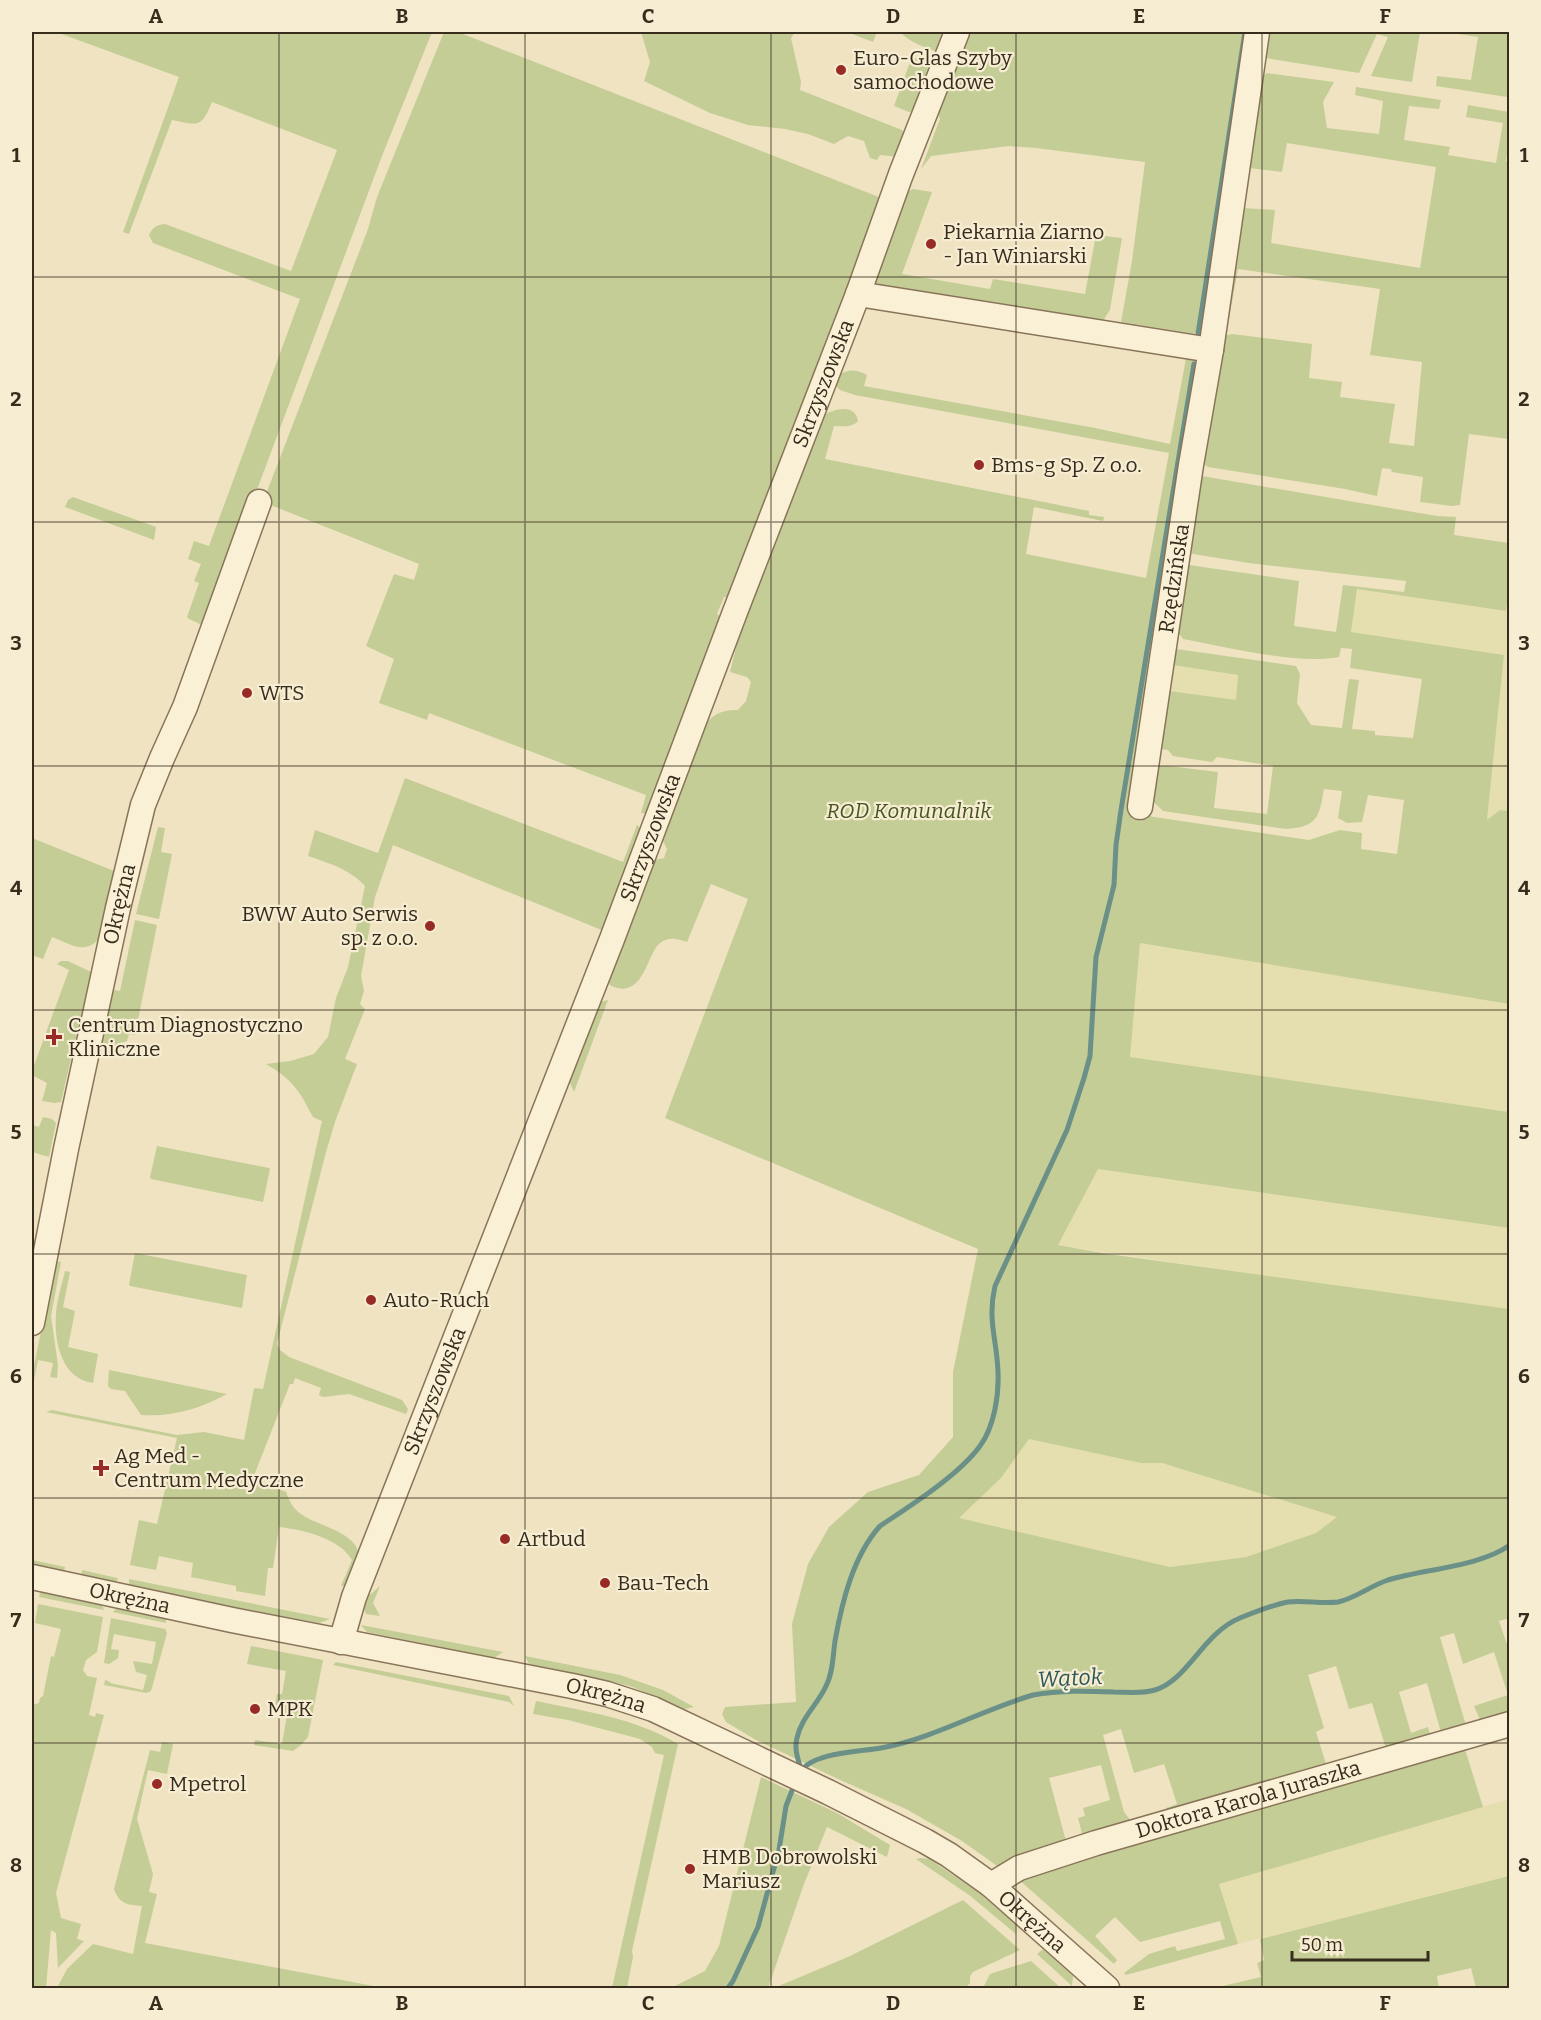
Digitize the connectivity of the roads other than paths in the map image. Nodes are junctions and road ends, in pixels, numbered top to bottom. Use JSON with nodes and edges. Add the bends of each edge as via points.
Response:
{"nodes":[{"id":1,"x":957,"y":32,"type":"edge"},
{"id":2,"x":1257,"y":32,"type":"edge"},
{"id":3,"x":858,"y":294,"type":"junction"},
{"id":4,"x":1211,"y":350,"type":"junction"},
{"id":5,"x":260,"y":502,"type":"dead end"},
{"id":6,"x":1140,"y":807,"type":"dead end"},
{"id":7,"x":32,"y":1323,"type":"edge"},
{"id":8,"x":32,"y":1577,"type":"edge"},
{"id":9,"x":341,"y":1642,"type":"junction"},
{"id":10,"x":1509,"y":1724,"type":"edge"},
{"id":11,"x":991,"y":1885,"type":"junction"},
{"id":12,"x":1107,"y":1989,"type":"edge"}],
"edges":[{"from":1,"to":3,"type":"street","name":"Skrzyszowska"},
{"from":2,"to":4,"type":"street","name":"Rzędzińska"},
{"from":3,"to":4,"type":"street"},
{"from":3,"to":9,"type":"street","name":"Skrzyszowska","via":[[612,939],[354,1597]]},
{"from":4,"to":6,"type":"street","name":"Rzędzińska"},
{"from":5,"to":7,"type":"street","name":"Okrężna","via":[[185,707],[143,805],[66,1149]]},
{"from":8,"to":9,"type":"street","name":"Okrężna"},
{"from":9,"to":11,"type":"street","name":"Okrężna","via":[[607,1694],[653,1709],[925,1840]]},
{"from":10,"to":11,"type":"street","name":"Doktora Karola Juraszka","via":[[1096,1843],[1019,1868]]},
{"from":11,"to":12,"type":"street","name":"Okrężna"}]}
